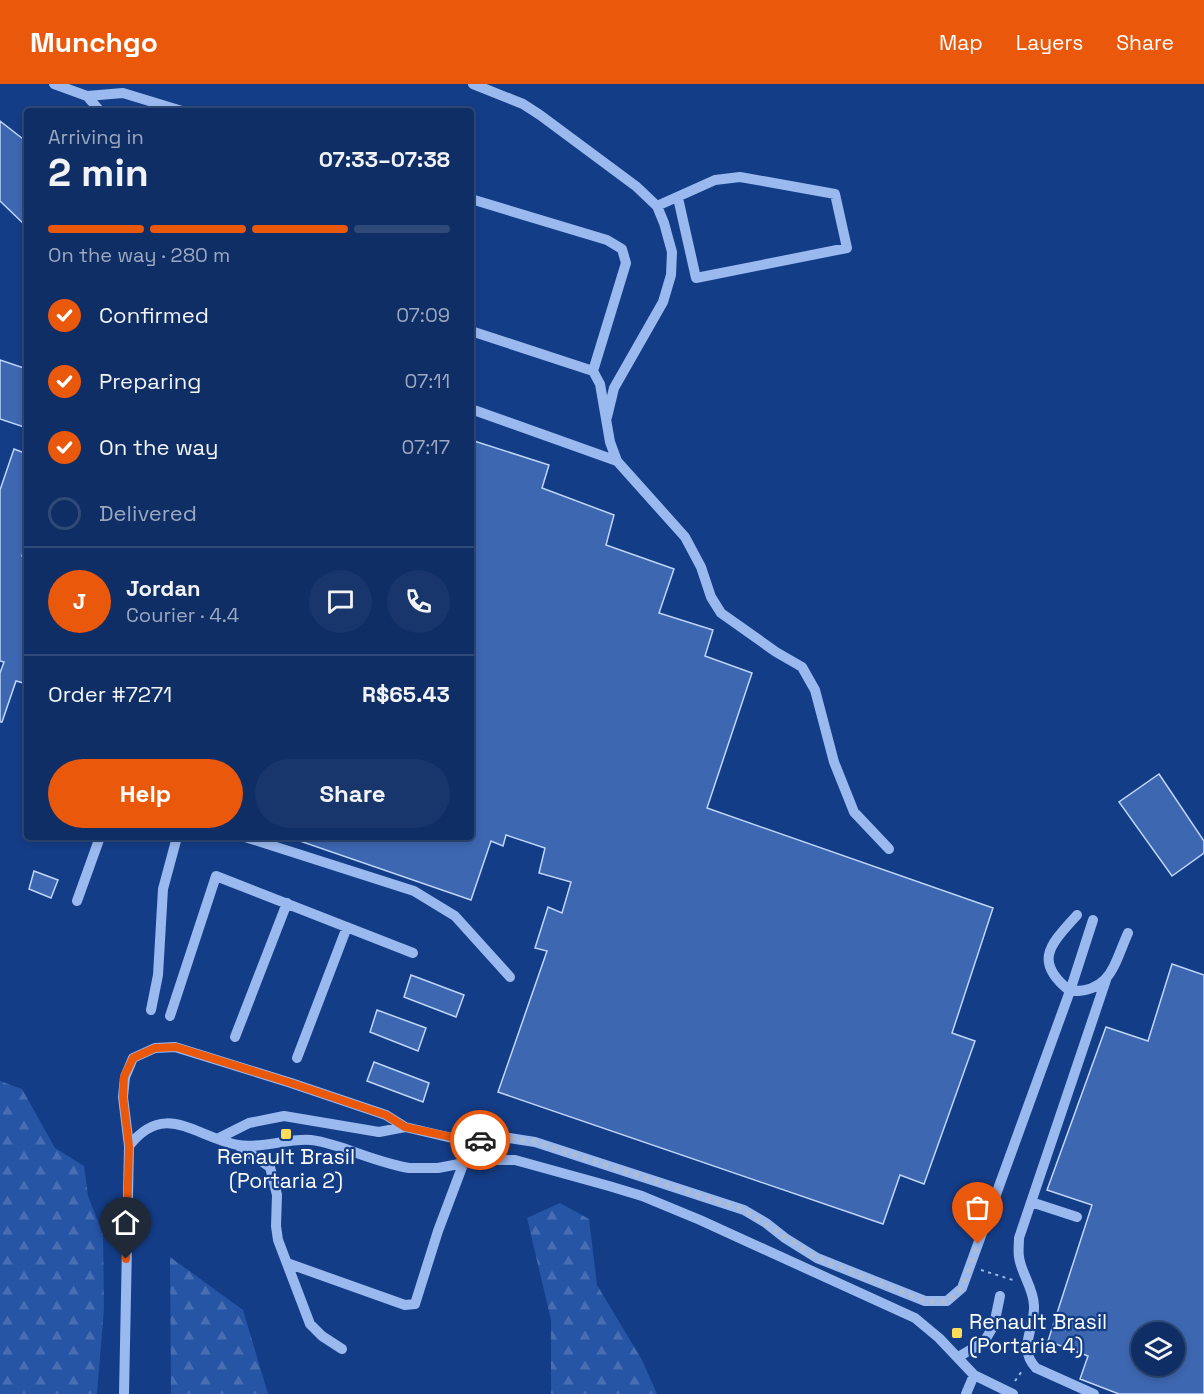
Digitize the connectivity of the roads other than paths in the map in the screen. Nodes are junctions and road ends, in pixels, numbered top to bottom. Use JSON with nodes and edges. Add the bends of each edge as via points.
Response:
{"nodes":[{"id":1,"x":54,"y":84,"type":"edge"},
{"id":2,"x":473,"y":84,"type":"edge"},
{"id":3,"x":87,"y":96,"type":"junction"},
{"id":4,"x":97,"y":108,"type":"edge"},
{"id":5,"x":172,"y":108,"type":"edge"},
{"id":6,"x":678,"y":198,"type":"junction"},
{"id":7,"x":474,"y":200,"type":"edge"},
{"id":8,"x":657,"y":206,"type":"junction"},
{"id":9,"x":474,"y":332,"type":"edge"},
{"id":10,"x":593,"y":371,"type":"junction"},
{"id":11,"x":474,"y":410,"type":"edge"},
{"id":12,"x":605,"y":423,"type":"junction"},
{"id":13,"x":617,"y":461,"type":"junction"},
{"id":14,"x":99,"y":840,"type":"edge"},
{"id":15,"x":176,"y":840,"type":"edge"},
{"id":16,"x":254,"y":840,"type":"edge"},
{"id":17,"x":889,"y":849,"type":"dead end"},
{"id":18,"x":76,"y":901,"type":"dead end"},
{"id":19,"x":287,"y":903,"type":"junction"},
{"id":20,"x":1077,"y":915,"type":"dead end"},
{"id":21,"x":1093,"y":920,"type":"dead end"},
{"id":22,"x":348,"y":927,"type":"junction"},
{"id":23,"x":1128,"y":933,"type":"dead end"},
{"id":24,"x":413,"y":953,"type":"dead end"},
{"id":25,"x":510,"y":976,"type":"dead end"},
{"id":26,"x":1106,"y":980,"type":"junction"},
{"id":27,"x":1071,"y":991,"type":"junction"},
{"id":28,"x":151,"y":1010,"type":"dead end"},
{"id":29,"x":170,"y":1016,"type":"dead end"},
{"id":30,"x":235,"y":1037,"type":"dead end"},
{"id":31,"x":297,"y":1058,"type":"dead end"},
{"id":32,"x":405,"y":1127,"type":"junction"},
{"id":33,"x":219,"y":1138,"type":"junction"},
{"id":34,"x":237,"y":1144,"type":"junction"},
{"id":35,"x":129,"y":1146,"type":"junction"},
{"id":36,"x":464,"y":1162,"type":"junction"},
{"id":37,"x":1031,"y":1202,"type":"junction"},
{"id":38,"x":1077,"y":1216,"type":"dead end"},
{"id":39,"x":287,"y":1263,"type":"junction"},
{"id":40,"x":1000,"y":1296,"type":"dead end"},
{"id":41,"x":342,"y":1349,"type":"dead end"},
{"id":42,"x":958,"y":1357,"type":"junction"},
{"id":43,"x":974,"y":1375,"type":"junction"},
{"id":44,"x":1010,"y":1392,"type":"edge"},
{"id":45,"x":124,"y":1394,"type":"edge"},
{"id":46,"x":966,"y":1394,"type":"edge"},
{"id":47,"x":1094,"y":1394,"type":"edge"}],
"edges":[{"from":1,"to":3,"type":"street"},
{"from":2,"to":8,"type":"street","via":[[540,115]]},
{"from":3,"to":4,"type":"street"},
{"from":3,"to":5,"type":"street","via":[[123,93]]},
{"from":6,"to":6,"type":"street","via":[[696,278],[847,248],[835,194],[740,177],[715,180]]},
{"from":6,"to":8,"type":"street"},
{"from":7,"to":10,"type":"street","via":[[607,240],[622,249],[626,263]]},
{"from":8,"to":12,"type":"street","via":[[672,252],[671,274],[663,302],[614,388]]},
{"from":9,"to":10,"type":"street"},
{"from":10,"to":12,"type":"street","via":[[600,384]]},
{"from":11,"to":13,"type":"street"},
{"from":12,"to":13,"type":"street"},
{"from":13,"to":17,"type":"street","via":[[685,537],[721,613],[802,667],[815,690],[834,762],[854,812]]},
{"from":14,"to":18,"type":"street"},
{"from":15,"to":28,"type":"street","via":[[163,889],[158,975]]},
{"from":16,"to":25,"type":"street","via":[[414,891],[455,916]]},
{"from":19,"to":22,"type":"street"},
{"from":19,"to":29,"type":"street","via":[[216,876]]},
{"from":19,"to":30,"type":"street"},
{"from":20,"to":27,"type":"street","via":[[1049,951],[1049,968]]},
{"from":21,"to":27,"type":"street"},
{"from":22,"to":24,"type":"street"},
{"from":22,"to":31,"type":"street"},
{"from":23,"to":26,"type":"street"},
{"from":26,"to":27,"type":"street","via":[[1093,989]]},
{"from":26,"to":37,"type":"street","via":[[1084,1063]]},
{"from":27,"to":32,"type":"street","via":[[962,1288],[947,1302],[925,1301],[817,1258],[744,1210],[535,1142],[509,1138],[465,1140]]},
{"from":32,"to":33,"type":"street","via":[[380,1132],[284,1116],[249,1123]]},
{"from":32,"to":35,"type":"street","via":[[386,1115],[291,1083],[176,1047],[155,1048],[133,1058],[124,1077]]},
{"from":33,"to":34,"type":"street"},
{"from":33,"to":35,"type":"street","via":[[178,1124],[163,1124],[148,1128]]},
{"from":34,"to":36,"type":"street","via":[[321,1141],[394,1165],[423,1170]]},
{"from":34,"to":39,"type":"street","via":[[270,1167],[277,1196],[278,1240]]},
{"from":35,"to":45,"type":"street"},
{"from":36,"to":39,"type":"street","via":[[415,1304],[405,1305]]},
{"from":36,"to":42,"type":"street","via":[[498,1159],[526,1163],[662,1204],[915,1318]]},
{"from":37,"to":38,"type":"street"},
{"from":37,"to":47,"type":"street","via":[[1019,1238],[1019,1257],[1034,1302],[1026,1347],[1030,1362]]},
{"from":39,"to":41,"type":"street","via":[[310,1324]]},
{"from":40,"to":42,"type":"street","via":[[994,1325],[984,1342]]},
{"from":42,"to":43,"type":"street"},
{"from":43,"to":44,"type":"street"},
{"from":43,"to":46,"type":"street"}]}
